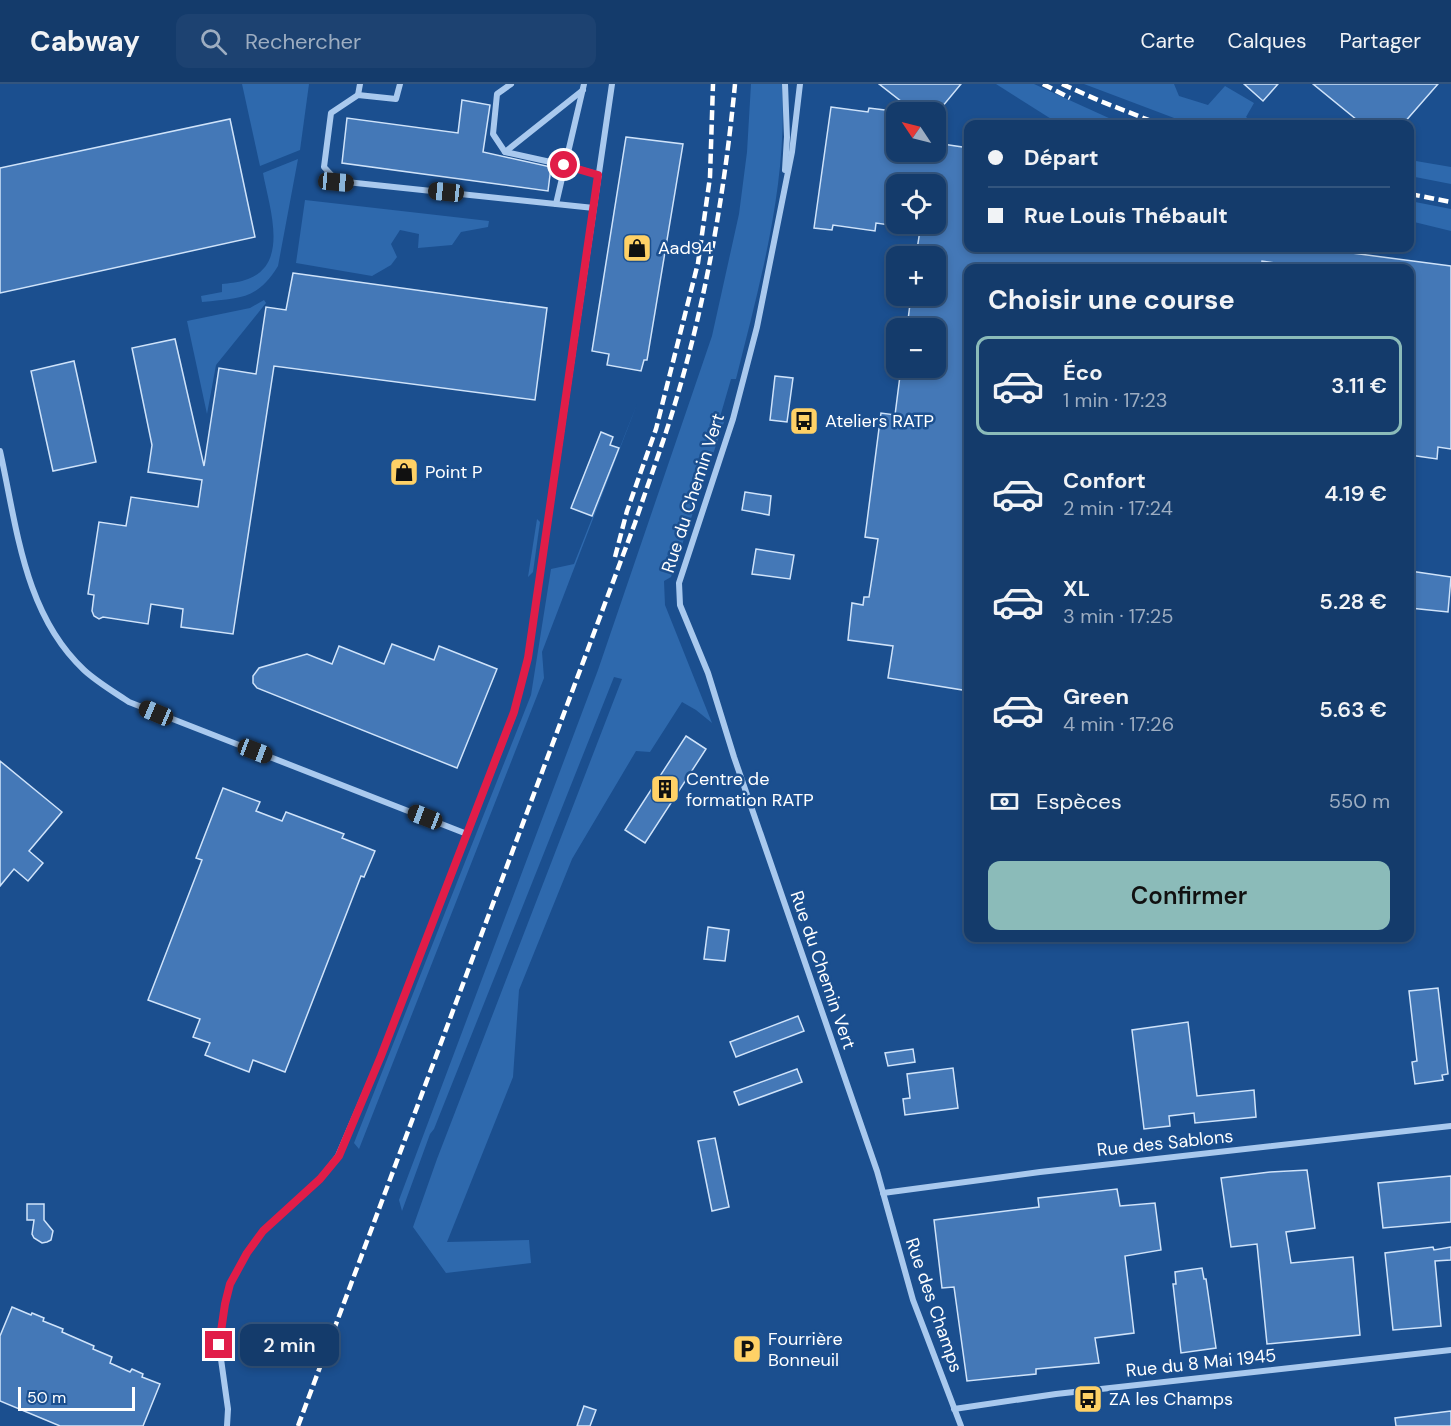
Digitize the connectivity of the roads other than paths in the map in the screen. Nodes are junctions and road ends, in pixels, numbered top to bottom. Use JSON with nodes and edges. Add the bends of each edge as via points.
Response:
{"nodes":[{"id":1,"x":360,"y":84,"type":"edge"},
{"id":2,"x":400,"y":84,"type":"edge"},
{"id":3,"x":511,"y":84,"type":"edge"},
{"id":4,"x":612,"y":84,"type":"edge"},
{"id":5,"x":785,"y":84,"type":"edge"},
{"id":6,"x":800,"y":84,"type":"edge"},
{"id":7,"x":584,"y":87,"type":"edge"},
{"id":8,"x":358,"y":95,"type":"junction"},
{"id":9,"x":505,"y":152,"type":"junction"},
{"id":10,"x":564,"y":165,"type":"junction"},
{"id":11,"x":598,"y":175,"type":"junction"},
{"id":12,"x":556,"y":204,"type":"junction"},
{"id":13,"x":781,"y":205,"type":"junction"},
{"id":14,"x":594,"y":208,"type":"junction"},
{"id":15,"x":0,"y":451,"type":"edge"},
{"id":16,"x":467,"y":834,"type":"junction"},
{"id":17,"x":1451,"y":1126,"type":"edge"},
{"id":18,"x":883,"y":1193,"type":"junction"},
{"id":19,"x":1451,"y":1350,"type":"edge"},
{"id":20,"x":954,"y":1409,"type":"junction"},
{"id":21,"x":227,"y":1426,"type":"edge"},
{"id":22,"x":961,"y":1426,"type":"edge"}],
"edges":[{"from":1,"to":8,"type":"street"},
{"from":2,"to":8,"type":"street","via":[[396,99]]},
{"from":3,"to":9,"type":"street","via":[[498,94],[493,134]]},
{"from":4,"to":11,"type":"street"},
{"from":5,"to":13,"type":"street","name":"Rue du Chemin Vert","via":[[787,137]]},
{"from":6,"to":13,"type":"street","name":"Rue du Chemin Vert"},
{"from":7,"to":9,"type":"street"},
{"from":7,"to":10,"type":"street"},
{"from":8,"to":12,"type":"street","via":[[331,113],[324,167],[336,182]]},
{"from":9,"to":10,"type":"street"},
{"from":10,"to":11,"type":"street"},
{"from":10,"to":12,"type":"street"},
{"from":11,"to":14,"type":"street"},
{"from":12,"to":14,"type":"street"},
{"from":13,"to":18,"type":"street","name":"Rue du Chemin Vert","via":[[740,395],[683,568],[678,597],[708,673]]},
{"from":14,"to":16,"type":"street","via":[[528,658],[514,712]]},
{"from":15,"to":16,"type":"street","via":[[36,602],[52,632],[84,670],[129,702]]},
{"from":16,"to":21,"type":"street","via":[[339,1156],[320,1179],[263,1231],[230,1284],[219,1345]]},
{"from":17,"to":18,"type":"street","name":"Rue des Sablons"},
{"from":18,"to":20,"type":"street","name":"Rue des Champs","via":[[913,1300]]},
{"from":19,"to":20,"type":"street","name":"Rue du 8 Mai 1945"},
{"from":20,"to":22,"type":"street","name":"Rue des Champs"}]}
